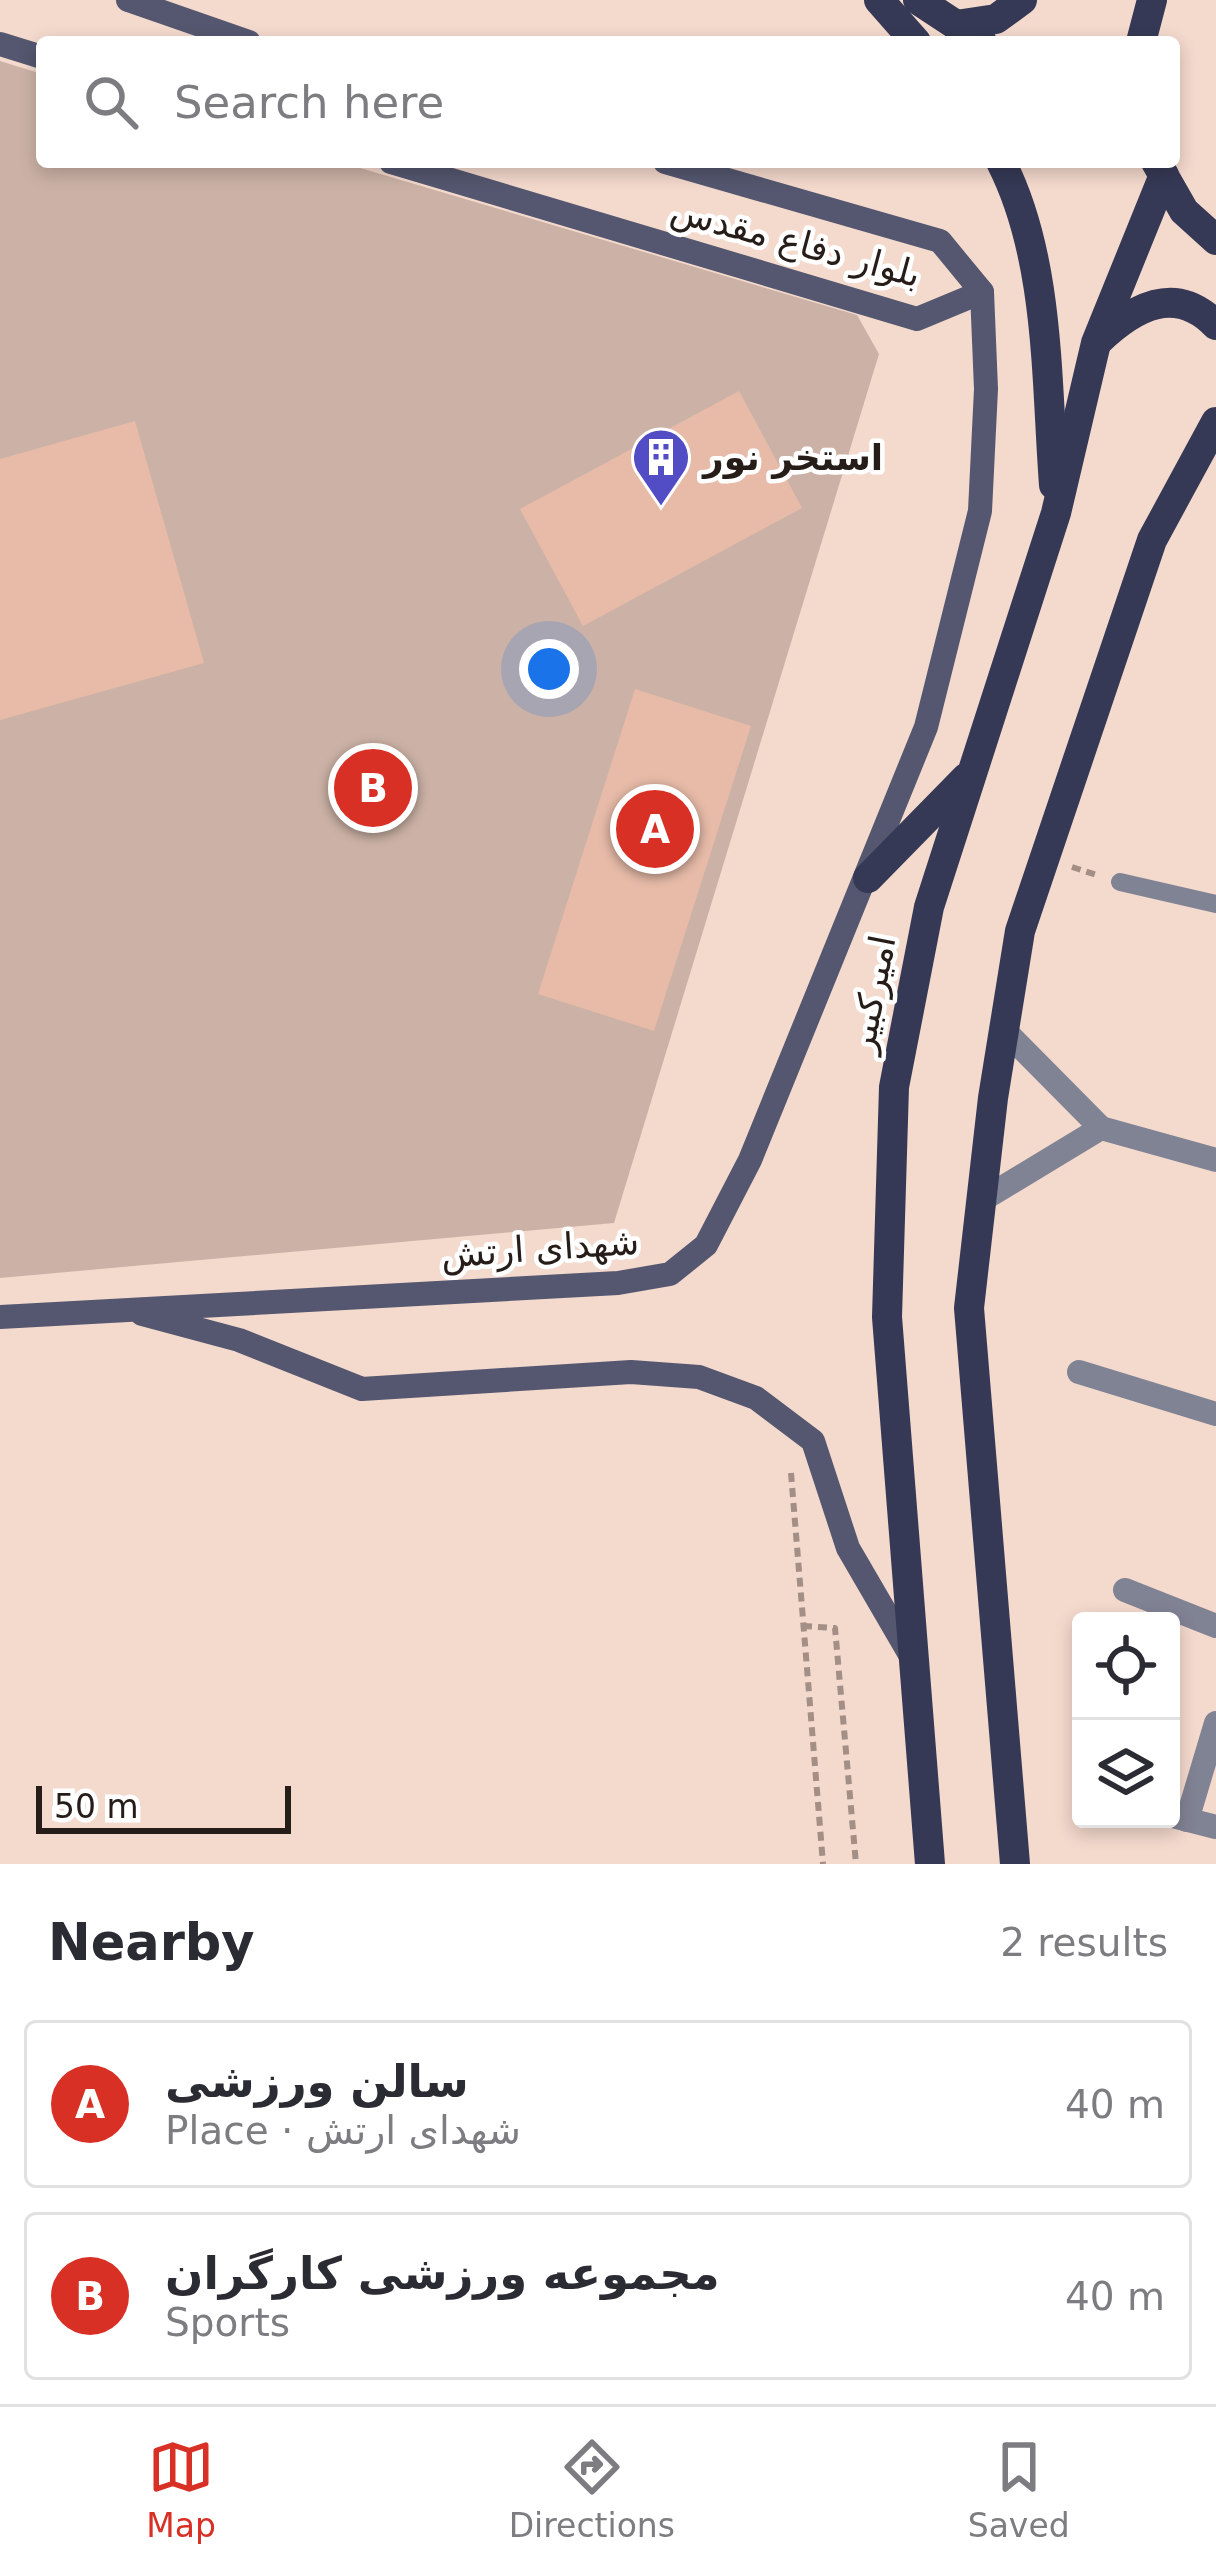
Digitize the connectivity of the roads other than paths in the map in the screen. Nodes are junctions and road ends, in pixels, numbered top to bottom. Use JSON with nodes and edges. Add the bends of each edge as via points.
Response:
{"nodes":[{"id":1,"x":128,"y":0,"type":"edge"},
{"id":2,"x":879,"y":0,"type":"edge"},
{"id":3,"x":918,"y":0,"type":"edge"},
{"id":4,"x":1022,"y":0,"type":"edge"},
{"id":5,"x":1152,"y":0,"type":"edge"},
{"id":6,"x":969,"y":33,"type":"edge"},
{"id":7,"x":201,"y":35,"type":"edge"},
{"id":8,"x":911,"y":36,"type":"edge"},
{"id":9,"x":1143,"y":36,"type":"edge"},
{"id":10,"x":0,"y":44,"type":"edge"},
{"id":11,"x":36,"y":55,"type":"edge"},
{"id":12,"x":411,"y":168,"type":"edge"},
{"id":13,"x":686,"y":168,"type":"edge"},
{"id":14,"x":1004,"y":168,"type":"edge"},
{"id":15,"x":1160,"y":168,"type":"edge"},
{"id":16,"x":1216,"y":239,"type":"edge"},
{"id":17,"x":982,"y":292,"type":"junction"},
{"id":18,"x":1216,"y":325,"type":"edge"},
{"id":19,"x":1096,"y":343,"type":"junction"},
{"id":20,"x":1216,"y":422,"type":"edge"},
{"id":21,"x":1056,"y":513,"type":"junction"},
{"id":22,"x":974,"y":769,"type":"junction"},
{"id":23,"x":868,"y":878,"type":"junction"},
{"id":24,"x":1120,"y":882,"type":"road end"},
{"id":25,"x":1216,"y":904,"type":"edge"},
{"id":26,"x":1004,"y":1030,"type":"junction"},
{"id":27,"x":1101,"y":1128,"type":"junction"},
{"id":28,"x":1216,"y":1160,"type":"edge"},
{"id":29,"x":982,"y":1200,"type":"junction"},
{"id":30,"x":111,"y":1307,"type":"junction"},
{"id":31,"x":0,"y":1317,"type":"edge"},
{"id":32,"x":1079,"y":1372,"type":"dead end"},
{"id":33,"x":1216,"y":1414,"type":"edge"},
{"id":34,"x":1125,"y":1591,"type":"dead end"},
{"id":35,"x":1216,"y":1626,"type":"edge"},
{"id":36,"x":914,"y":1660,"type":"junction"},
{"id":37,"x":1216,"y":1723,"type":"edge"},
{"id":38,"x":1180,"y":1815,"type":"edge"},
{"id":39,"x":1180,"y":1818,"type":"edge"},
{"id":40,"x":1216,"y":1827,"type":"edge"},
{"id":41,"x":930,"y":1864,"type":"edge"},
{"id":42,"x":1015,"y":1864,"type":"edge"}],
"edges":[{"from":1,"to":7,"type":"street"},
{"from":2,"to":8,"type":"main road"},
{"from":3,"to":6,"type":"main road"},
{"from":4,"to":6,"type":"main road"},
{"from":5,"to":9,"type":"main road"},
{"from":10,"to":11,"type":"street"},
{"from":12,"to":17,"type":"street","name":"بلوار دفاع مقدس","via":[[917,319]]},
{"from":13,"to":17,"type":"street","name":"بلوار دفاع مقدس","via":[[940,241]]},
{"from":14,"to":21,"type":"main road","via":[[1019,197],[1041,311]]},
{"from":15,"to":16,"type":"main road","via":[[1184,211]]},
{"from":15,"to":19,"type":"main road","name":"امیرکبیر"},
{"from":17,"to":23,"type":"street","name":"شهدای ارتش","via":[[980,511],[926,727]]},
{"from":18,"to":19,"type":"main road","via":[[1200,308],[1175,300],[1148,304]]},
{"from":19,"to":21,"type":"main road","name":"امیرکبیر"},
{"from":20,"to":26,"type":"main road","via":[[1153,540],[1020,931]]},
{"from":21,"to":22,"type":"main road","name":"امیرکبیر"},
{"from":22,"to":23,"type":"main road"},
{"from":22,"to":36,"type":"main road","name":"امیرکبیر","via":[[929,907],[894,1087],[886,1317]]},
{"from":23,"to":30,"type":"street","name":"شهدای ارتش","via":[[751,1160],[706,1245],[670,1274]]},
{"from":24,"to":25,"type":"lane"},
{"from":26,"to":27,"type":"street"},
{"from":26,"to":29,"type":"main road"},
{"from":27,"to":28,"type":"street"},
{"from":27,"to":29,"type":"street"},
{"from":29,"to":42,"type":"main road","via":[[970,1308]]},
{"from":30,"to":31,"type":"street","name":"شهدای ارتش"},
{"from":30,"to":36,"type":"street","name":"شهدای ارتش","via":[[195,1325],[362,1389],[631,1372],[699,1377],[756,1398],[813,1441],[848,1548]]},
{"from":32,"to":33,"type":"street"},
{"from":34,"to":35,"type":"street"},
{"from":36,"to":41,"type":"main road","name":"امیرکبیر"},
{"from":37,"to":38,"type":"street"},
{"from":39,"to":40,"type":"street"}]}
